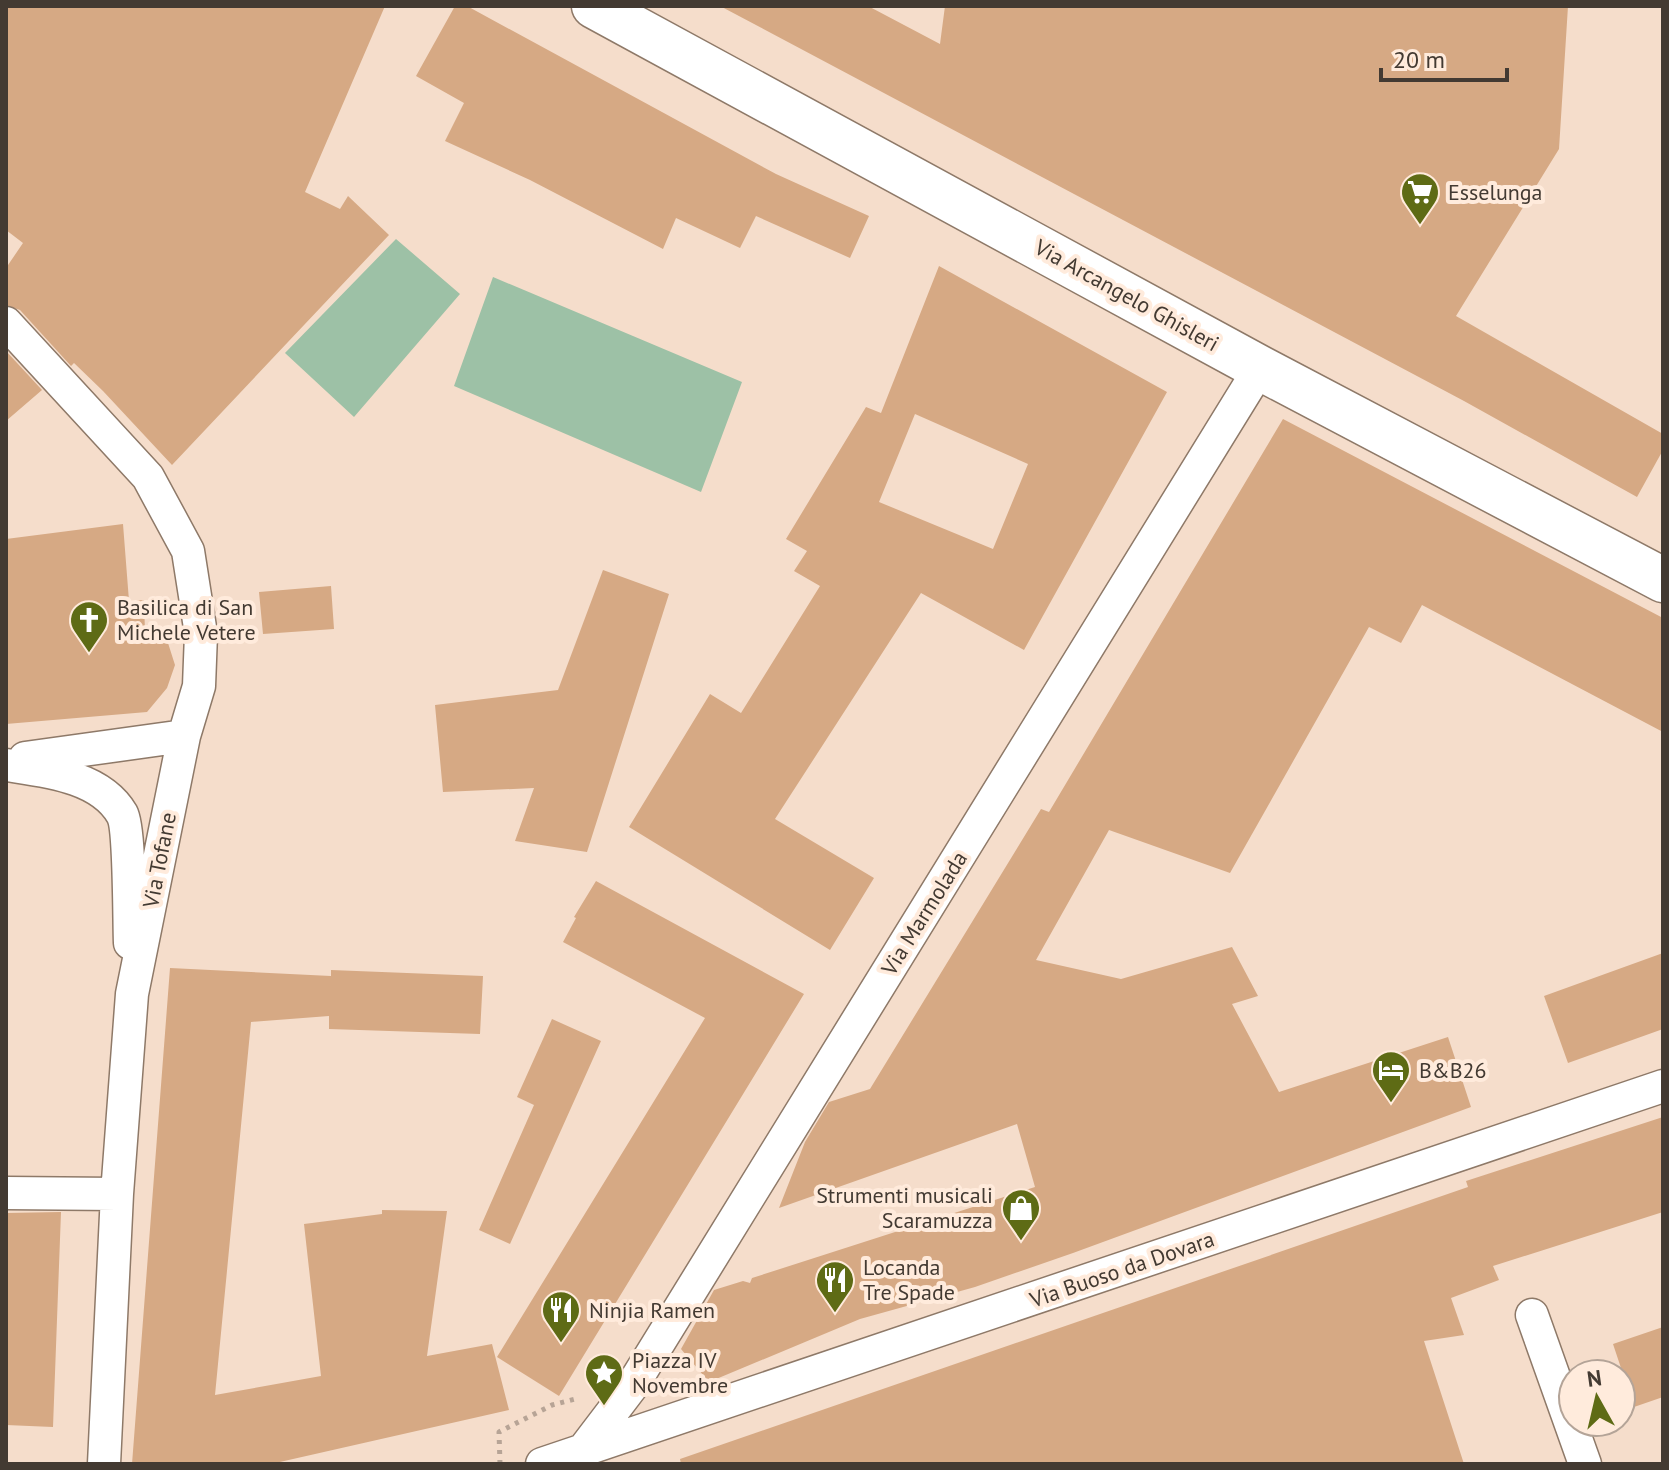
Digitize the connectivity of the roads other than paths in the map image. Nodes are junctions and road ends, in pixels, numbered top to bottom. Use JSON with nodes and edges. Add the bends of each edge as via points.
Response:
{"nodes":[{"id":1,"x":594,"y":6,"type":"edge"},
{"id":2,"x":6,"y":323,"type":"edge"},
{"id":3,"x":1260,"y":368,"type":"junction"},
{"id":4,"x":1663,"y":580,"type":"edge"},
{"id":5,"x":184,"y":736,"type":"junction"},
{"id":6,"x":6,"y":763,"type":"edge"},
{"id":7,"x":132,"y":994,"type":"junction"},
{"id":8,"x":1663,"y":1086,"type":"edge"},
{"id":9,"x":6,"y":1193,"type":"edge"},
{"id":10,"x":117,"y":1194,"type":"junction"},
{"id":11,"x":1532,"y":1315,"type":"dead end"},
{"id":12,"x":578,"y":1458,"type":"edge"},
{"id":13,"x":104,"y":1464,"type":"edge"},
{"id":14,"x":542,"y":1464,"type":"edge"},
{"id":15,"x":1585,"y":1464,"type":"edge"}],
"edges":[{"from":1,"to":3,"type":"main road","name":"Via Arcangelo Ghisleri"},
{"from":2,"to":5,"type":"street","name":"Via Tofane","via":[[148,477],[188,551],[201,634],[199,686]]},
{"from":3,"to":4,"type":"main road","name":"Via Arcangelo Ghisleri"},
{"from":3,"to":12,"type":"street","name":"Via Marmolada","via":[[632,1386]]},
{"from":5,"to":6,"type":"street"},
{"from":5,"to":7,"type":"street","name":"Via Tofane"},
{"from":6,"to":7,"type":"street","via":[[78,781],[106,795],[123,816]]},
{"from":7,"to":10,"type":"street","name":"Via Tofane"},
{"from":8,"to":12,"type":"street","name":"Via Buoso da Dovara"},
{"from":9,"to":10,"type":"street"},
{"from":10,"to":13,"type":"street","name":"Via Tofane"},
{"from":11,"to":15,"type":"street"},
{"from":12,"to":14,"type":"street"}]}
